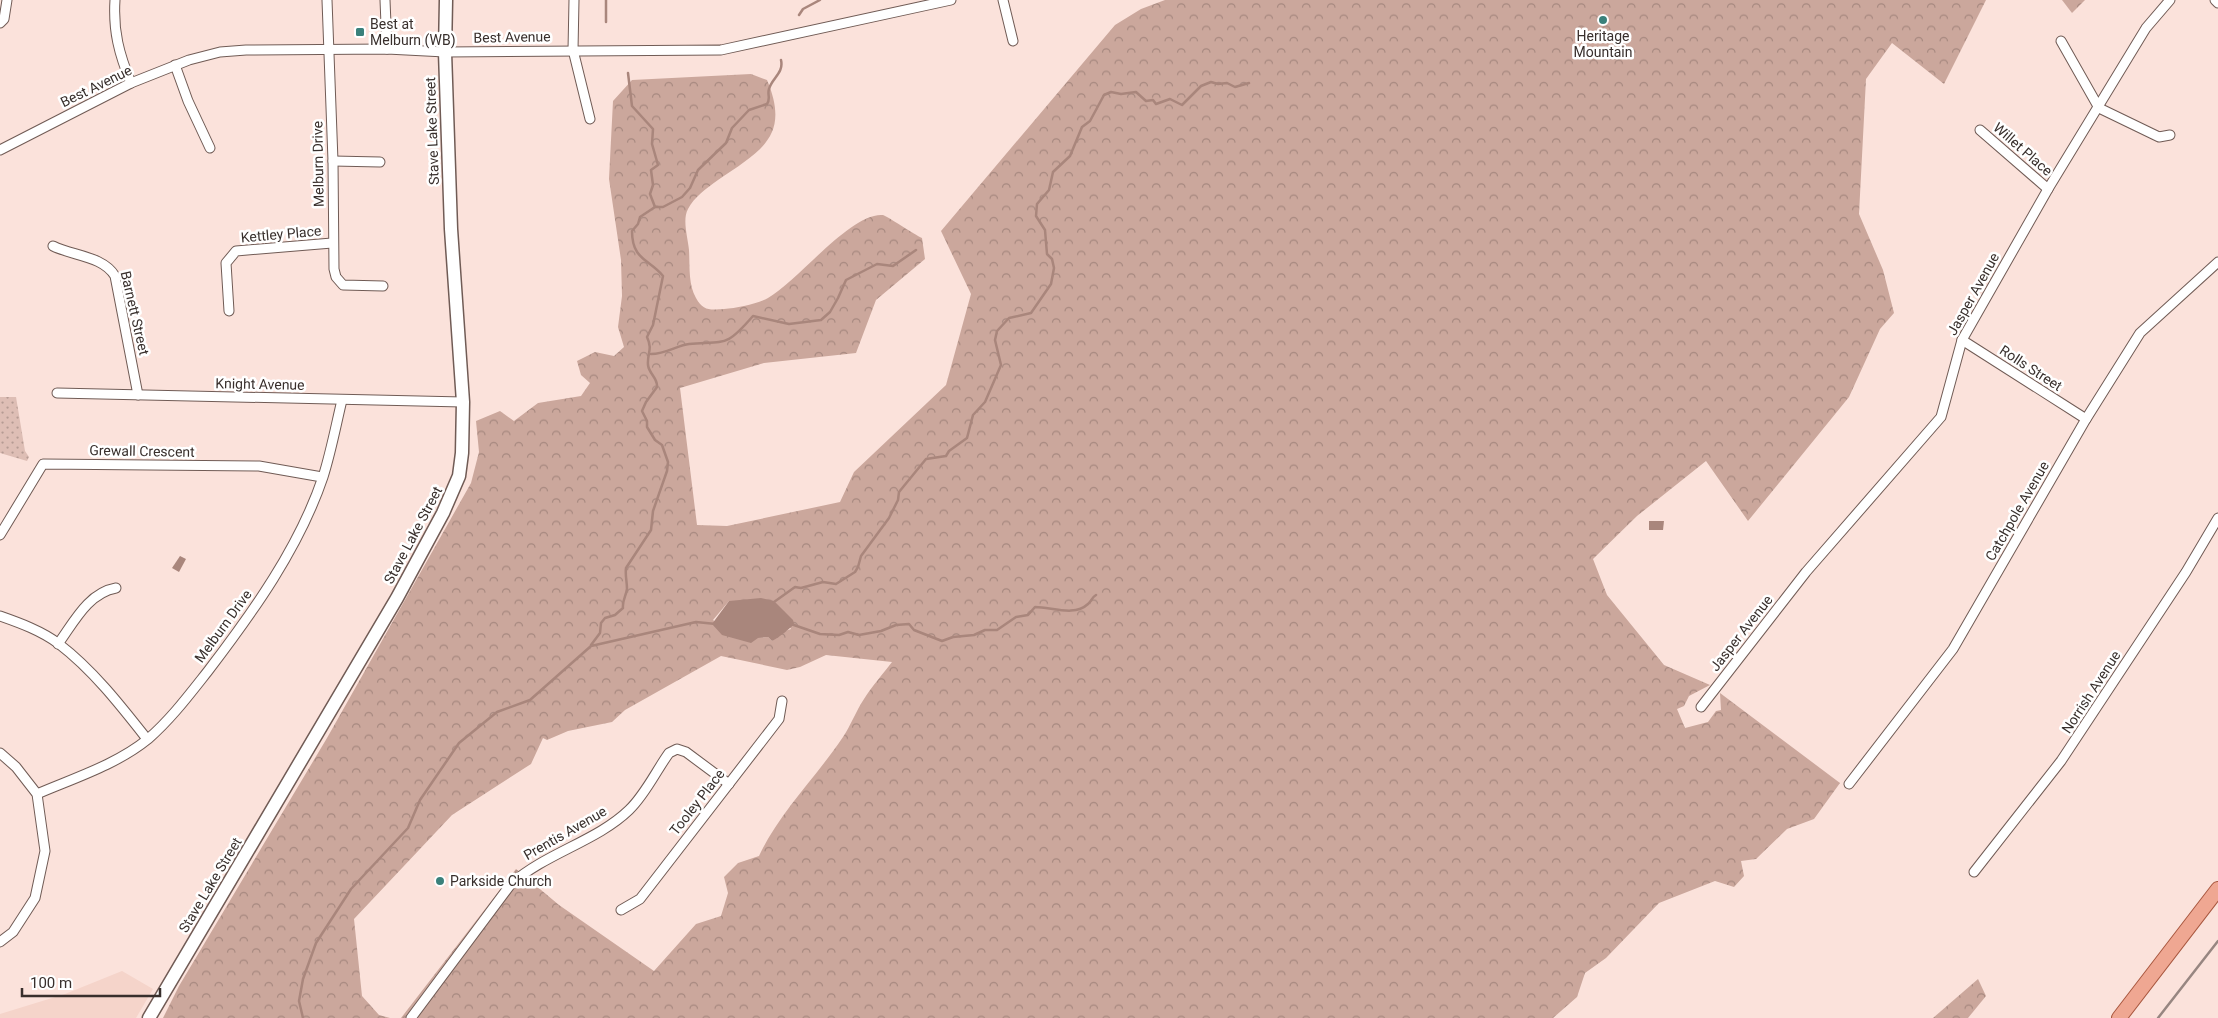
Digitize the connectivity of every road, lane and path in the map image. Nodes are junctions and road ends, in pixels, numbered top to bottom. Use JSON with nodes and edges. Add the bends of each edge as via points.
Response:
{"nodes":[{"id":1,"x":7,"y":0,"type":"edge"},
{"id":2,"x":114,"y":0,"type":"edge"},
{"id":3,"x":327,"y":0,"type":"edge"},
{"id":4,"x":386,"y":0,"type":"edge"},
{"id":5,"x":446,"y":0,"type":"edge"},
{"id":6,"x":574,"y":0,"type":"edge"},
{"id":7,"x":951,"y":0,"type":"edge"},
{"id":8,"x":1003,"y":0,"type":"edge"},
{"id":9,"x":2170,"y":0,"type":"edge"},
{"id":10,"x":2215,"y":0,"type":"edge"},
{"id":11,"x":2218,"y":3,"type":"edge"},
{"id":12,"x":0,"y":23,"type":"edge"},
{"id":13,"x":2060,"y":41,"type":"dead end"},
{"id":14,"x":1013,"y":42,"type":"dead end"},
{"id":15,"x":387,"y":49,"type":"junction"},
{"id":16,"x":328,"y":50,"type":"junction"},
{"id":17,"x":573,"y":50,"type":"junction"},
{"id":18,"x":444,"y":52,"type":"junction"},
{"id":19,"x":175,"y":65,"type":"junction"},
{"id":20,"x":131,"y":83,"type":"junction"},
{"id":21,"x":2099,"y":108,"type":"junction"},
{"id":22,"x":590,"y":119,"type":"dead end"},
{"id":23,"x":1980,"y":130,"type":"dead end"},
{"id":24,"x":2170,"y":135,"type":"dead end"},
{"id":25,"x":210,"y":148,"type":"dead end"},
{"id":26,"x":0,"y":150,"type":"edge"},
{"id":27,"x":333,"y":161,"type":"junction"},
{"id":28,"x":380,"y":162,"type":"dead end"},
{"id":29,"x":2048,"y":189,"type":"junction"},
{"id":30,"x":332,"y":243,"type":"junction"},
{"id":31,"x":53,"y":246,"type":"dead end"},
{"id":32,"x":2218,"y":262,"type":"edge"},
{"id":33,"x":383,"y":286,"type":"dead end"},
{"id":34,"x":229,"y":311,"type":"dead end"},
{"id":35,"x":1962,"y":340,"type":"junction"},
{"id":36,"x":56,"y":394,"type":"dead end"},
{"id":37,"x":138,"y":395,"type":"junction"},
{"id":38,"x":342,"y":400,"type":"junction"},
{"id":39,"x":463,"y":402,"type":"junction"},
{"id":40,"x":2086,"y":419,"type":"junction"},
{"id":41,"x":322,"y":477,"type":"junction"},
{"id":42,"x":2218,"y":518,"type":"edge"},
{"id":43,"x":0,"y":535,"type":"edge"},
{"id":44,"x":116,"y":588,"type":"dead end"},
{"id":45,"x":0,"y":616,"type":"edge"},
{"id":46,"x":58,"y":644,"type":"junction"},
{"id":47,"x":782,"y":702,"type":"dead end"},
{"id":48,"x":1700,"y":707,"type":"dead end"},
{"id":49,"x":147,"y":739,"type":"junction"},
{"id":50,"x":0,"y":753,"type":"edge"},
{"id":51,"x":729,"y":784,"type":"junction"},
{"id":52,"x":1849,"y":784,"type":"dead end"},
{"id":53,"x":36,"y":794,"type":"junction"},
{"id":54,"x":1974,"y":872,"type":"dead end"},
{"id":55,"x":2218,"y":889,"type":"edge"},
{"id":56,"x":621,"y":910,"type":"dead end"},
{"id":57,"x":0,"y":942,"type":"edge"},
{"id":58,"x":149,"y":1018,"type":"edge"},
{"id":59,"x":411,"y":1018,"type":"edge"},
{"id":60,"x":2119,"y":1018,"type":"edge"}],
"edges":[{"from":1,"to":12,"type":"street"},
{"from":2,"to":20,"type":"street","via":[[116,42]]},
{"from":3,"to":16,"type":"street","name":"Melburn Drive"},
{"from":4,"to":15,"type":"street"},
{"from":5,"to":18,"type":"main road","name":"Stave Lake Street"},
{"from":6,"to":17,"type":"street"},
{"from":7,"to":17,"type":"street","name":"Best Avenue","via":[[721,50]]},
{"from":8,"to":14,"type":"street"},
{"from":9,"to":21,"type":"street","name":"Jasper Avenue","via":[[2146,28]]},
{"from":10,"to":11,"type":"street"},
{"from":13,"to":21,"type":"street"},
{"from":15,"to":16,"type":"street","name":"Best Avenue"},
{"from":15,"to":18,"type":"street","name":"Best Avenue"},
{"from":16,"to":19,"type":"street","name":"Best Avenue","via":[[220,52]]},
{"from":16,"to":27,"type":"street","name":"Melburn Drive"},
{"from":17,"to":18,"type":"street","name":"Best Avenue"},
{"from":17,"to":22,"type":"street"},
{"from":18,"to":39,"type":"main road","name":"Stave Lake Street","via":[[451,230]]},
{"from":19,"to":20,"type":"street","name":"Best Avenue"},
{"from":19,"to":25,"type":"street"},
{"from":20,"to":26,"type":"street","name":"Best Avenue"},
{"from":21,"to":24,"type":"street","via":[[2159,137]]},
{"from":21,"to":29,"type":"street","name":"Jasper Avenue"},
{"from":23,"to":29,"type":"street","name":"Willet Place"},
{"from":27,"to":28,"type":"street"},
{"from":27,"to":30,"type":"street","name":"Melburn Drive"},
{"from":29,"to":35,"type":"street","name":"Jasper Avenue"},
{"from":30,"to":33,"type":"street","name":"Melburn Drive","via":[[336,277],[343,285]]},
{"from":30,"to":34,"type":"street","name":"Kettley Place","via":[[236,251],[226,263]]},
{"from":31,"to":37,"type":"street","name":"Barnett Street","via":[[110,267],[115,276]]},
{"from":32,"to":40,"type":"street","name":"Catchpole Avenue","via":[[2140,333]]},
{"from":35,"to":40,"type":"street","name":"Rolls Street"},
{"from":35,"to":48,"type":"street","name":"Jasper Avenue","via":[[1941,417],[1806,572]]},
{"from":36,"to":37,"type":"street","name":"Knight Avenue"},
{"from":37,"to":38,"type":"street","name":"Knight Avenue"},
{"from":38,"to":39,"type":"street","name":"Knight Avenue"},
{"from":38,"to":41,"type":"street","name":"Melburn Drive"},
{"from":39,"to":58,"type":"main road","name":"Stave Lake Street","via":[[459,476],[443,513],[392,607]]},
{"from":40,"to":52,"type":"street","name":"Catchpole Avenue","via":[[1953,649]]},
{"from":41,"to":43,"type":"street","name":"Grewall Crescent","via":[[259,466],[43,464]]},
{"from":41,"to":49,"type":"street","name":"Melburn Drive","via":[[301,529],[260,600],[176,711]]},
{"from":42,"to":54,"type":"street","name":"Norrish Avenue","via":[[2061,761]]},
{"from":44,"to":46,"type":"street","via":[[104,590],[93,598]]},
{"from":45,"to":46,"type":"street"},
{"from":46,"to":49,"type":"street","via":[[110,692]]},
{"from":47,"to":51,"type":"street","name":"Tooley Place","via":[[779,719]]},
{"from":49,"to":53,"type":"street","name":"Melburn Drive","via":[[114,761]]},
{"from":50,"to":53,"type":"street","via":[[16,767]]},
{"from":51,"to":56,"type":"street","name":"Tooley Place","via":[[640,899]]},
{"from":51,"to":59,"type":"street","name":"Prentis Avenue","via":[[686,752],[677,749],[669,753],[630,810],[526,871],[511,884]]},
{"from":53,"to":57,"type":"street","via":[[45,851],[35,898],[13,932]]},
{"from":55,"to":60,"type":"main road"}]}
